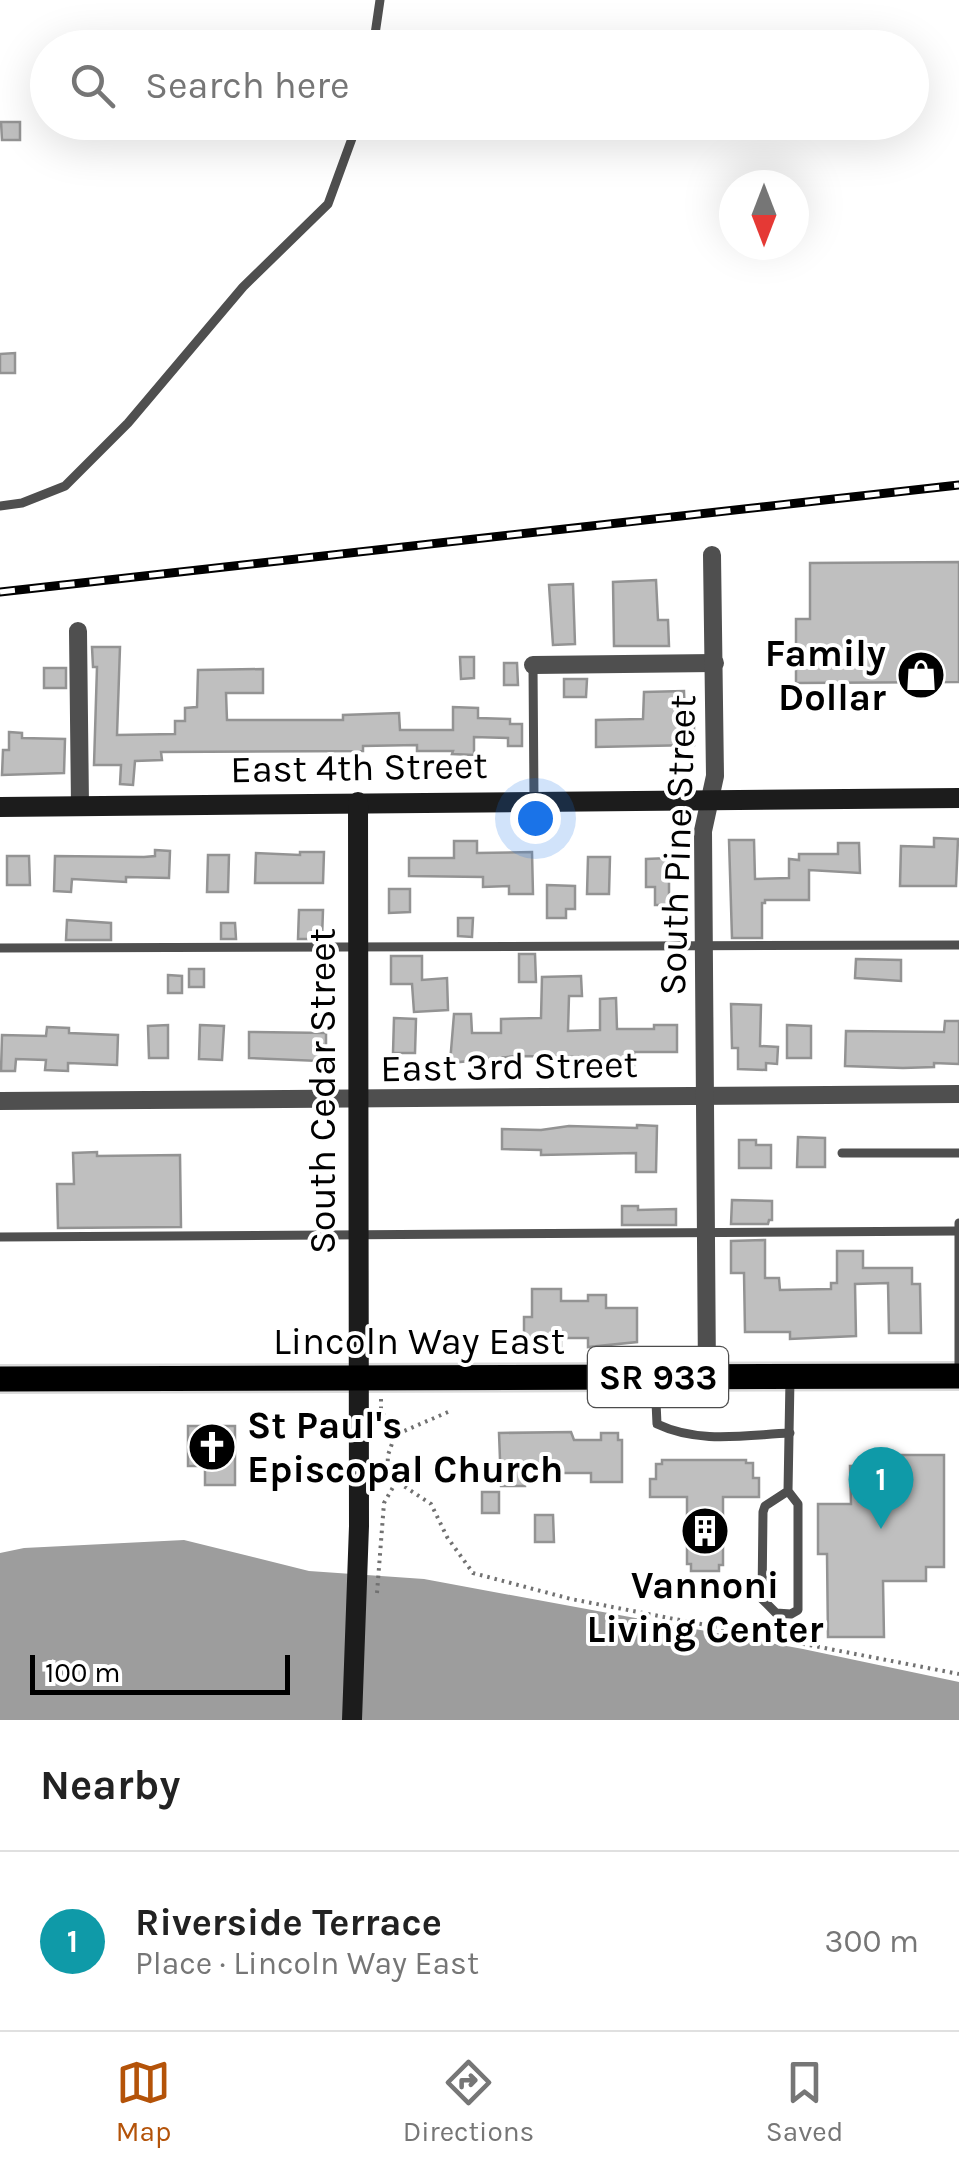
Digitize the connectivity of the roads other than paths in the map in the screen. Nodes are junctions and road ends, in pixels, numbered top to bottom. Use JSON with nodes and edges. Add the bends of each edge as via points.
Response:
{"nodes":[{"id":1,"x":380,"y":0,"type":"edge"},
{"id":2,"x":376,"y":30,"type":"edge"},
{"id":3,"x":351,"y":140,"type":"edge"},
{"id":4,"x":0,"y":506,"type":"edge"},
{"id":5,"x":712,"y":555,"type":"dead end"},
{"id":6,"x":78,"y":631,"type":"dead end"},
{"id":7,"x":714,"y":663,"type":"junction"},
{"id":8,"x":533,"y":665,"type":"joint"},
{"id":9,"x":959,"y":798,"type":"edge"},
{"id":10,"x":534,"y":800,"type":"junction"},
{"id":11,"x":710,"y":800,"type":"junction"},
{"id":12,"x":358,"y":802,"type":"junction"},
{"id":13,"x":80,"y":806,"type":"junction"},
{"id":14,"x":0,"y":807,"type":"edge"},
{"id":15,"x":959,"y":945,"type":"edge"},
{"id":16,"x":358,"y":946,"type":"junction"},
{"id":17,"x":0,"y":948,"type":"edge"},
{"id":18,"x":705,"y":948,"type":"junction"},
{"id":19,"x":959,"y":1094,"type":"edge"},
{"id":20,"x":705,"y":1096,"type":"junction"},
{"id":21,"x":359,"y":1101,"type":"junction"},
{"id":22,"x":0,"y":1102,"type":"edge"},
{"id":23,"x":842,"y":1153,"type":"dead end"},
{"id":24,"x":959,"y":1153,"type":"edge"},
{"id":25,"x":958,"y":1227,"type":"edge"},
{"id":26,"x":357,"y":1235,"type":"junction"},
{"id":27,"x":705,"y":1236,"type":"junction"},
{"id":28,"x":0,"y":1238,"type":"edge"},
{"id":29,"x":959,"y":1376,"type":"edge"},
{"id":30,"x":655,"y":1377,"type":"junction"},
{"id":31,"x":708,"y":1377,"type":"junction"},
{"id":32,"x":790,"y":1377,"type":"junction"},
{"id":33,"x":0,"y":1378,"type":"edge"},
{"id":34,"x":369,"y":1379,"type":"junction"},
{"id":35,"x":790,"y":1433,"type":"junction"},
{"id":36,"x":788,"y":1491,"type":"junction"},
{"id":37,"x":352,"y":1720,"type":"edge"}],
"edges":[{"from":1,"to":2,"type":"lane"},
{"from":3,"to":4,"type":"lane","via":[[328,204],[243,287],[128,423],[65,486]]},
{"from":5,"to":7,"type":"street","name":"South Pine Street"},
{"from":6,"to":13,"type":"street"},
{"from":7,"to":8,"type":"street"},
{"from":7,"to":11,"type":"street","name":"South Pine Street"},
{"from":8,"to":10,"type":"lane"},
{"from":9,"to":11,"type":"street","name":"East 4th Street"},
{"from":10,"to":11,"type":"street","name":"East 4th Street"},
{"from":10,"to":12,"type":"street","name":"East 4th Street"},
{"from":11,"to":18,"type":"street","name":"South Pine Street","via":[[703,831]]},
{"from":12,"to":13,"type":"street","name":"East 4th Street"},
{"from":12,"to":16,"type":"street","name":"South Cedar Street"},
{"from":13,"to":14,"type":"street","name":"East 4th Street"},
{"from":15,"to":18,"type":"lane"},
{"from":16,"to":17,"type":"lane"},
{"from":16,"to":18,"type":"lane"},
{"from":16,"to":21,"type":"street","name":"South Cedar Street"},
{"from":18,"to":20,"type":"street","name":"South Pine Street"},
{"from":19,"to":20,"type":"street","name":"East 3rd Street"},
{"from":20,"to":21,"type":"street","name":"East 3rd Street"},
{"from":20,"to":27,"type":"street","name":"South Pine Street"},
{"from":21,"to":22,"type":"street","name":"East 3rd Street"},
{"from":21,"to":26,"type":"street","name":"South Cedar Street"},
{"from":23,"to":24,"type":"lane"},
{"from":25,"to":27,"type":"lane"},
{"from":25,"to":29,"type":"lane"},
{"from":26,"to":27,"type":"lane"},
{"from":26,"to":28,"type":"lane"},
{"from":26,"to":34,"type":"street","name":"South Cedar Street"},
{"from":27,"to":31,"type":"street","name":"South Pine Street"},
{"from":29,"to":32,"type":"main road","name":"Lincoln Way East","number":"SR 933"},
{"from":30,"to":31,"type":"main road","name":"Lincoln Way East","number":"SR 933"},
{"from":30,"to":34,"type":"main road","name":"Lincoln Way East","number":"SR 933"},
{"from":30,"to":35,"type":"lane","via":[[657,1424],[679,1434]]},
{"from":31,"to":32,"type":"main road","name":"Lincoln Way East","number":"SR 933"},
{"from":32,"to":35,"type":"lane"},
{"from":33,"to":34,"type":"main road","name":"Lincoln Way East","number":"SR 933"},
{"from":34,"to":37,"type":"street","name":"South Cedar Street"},
{"from":35,"to":36,"type":"lane"},
{"from":36,"to":36,"type":"lane","via":[[763,1512],[762,1599],[776,1614],[798,1610],[798,1504]]}]}
